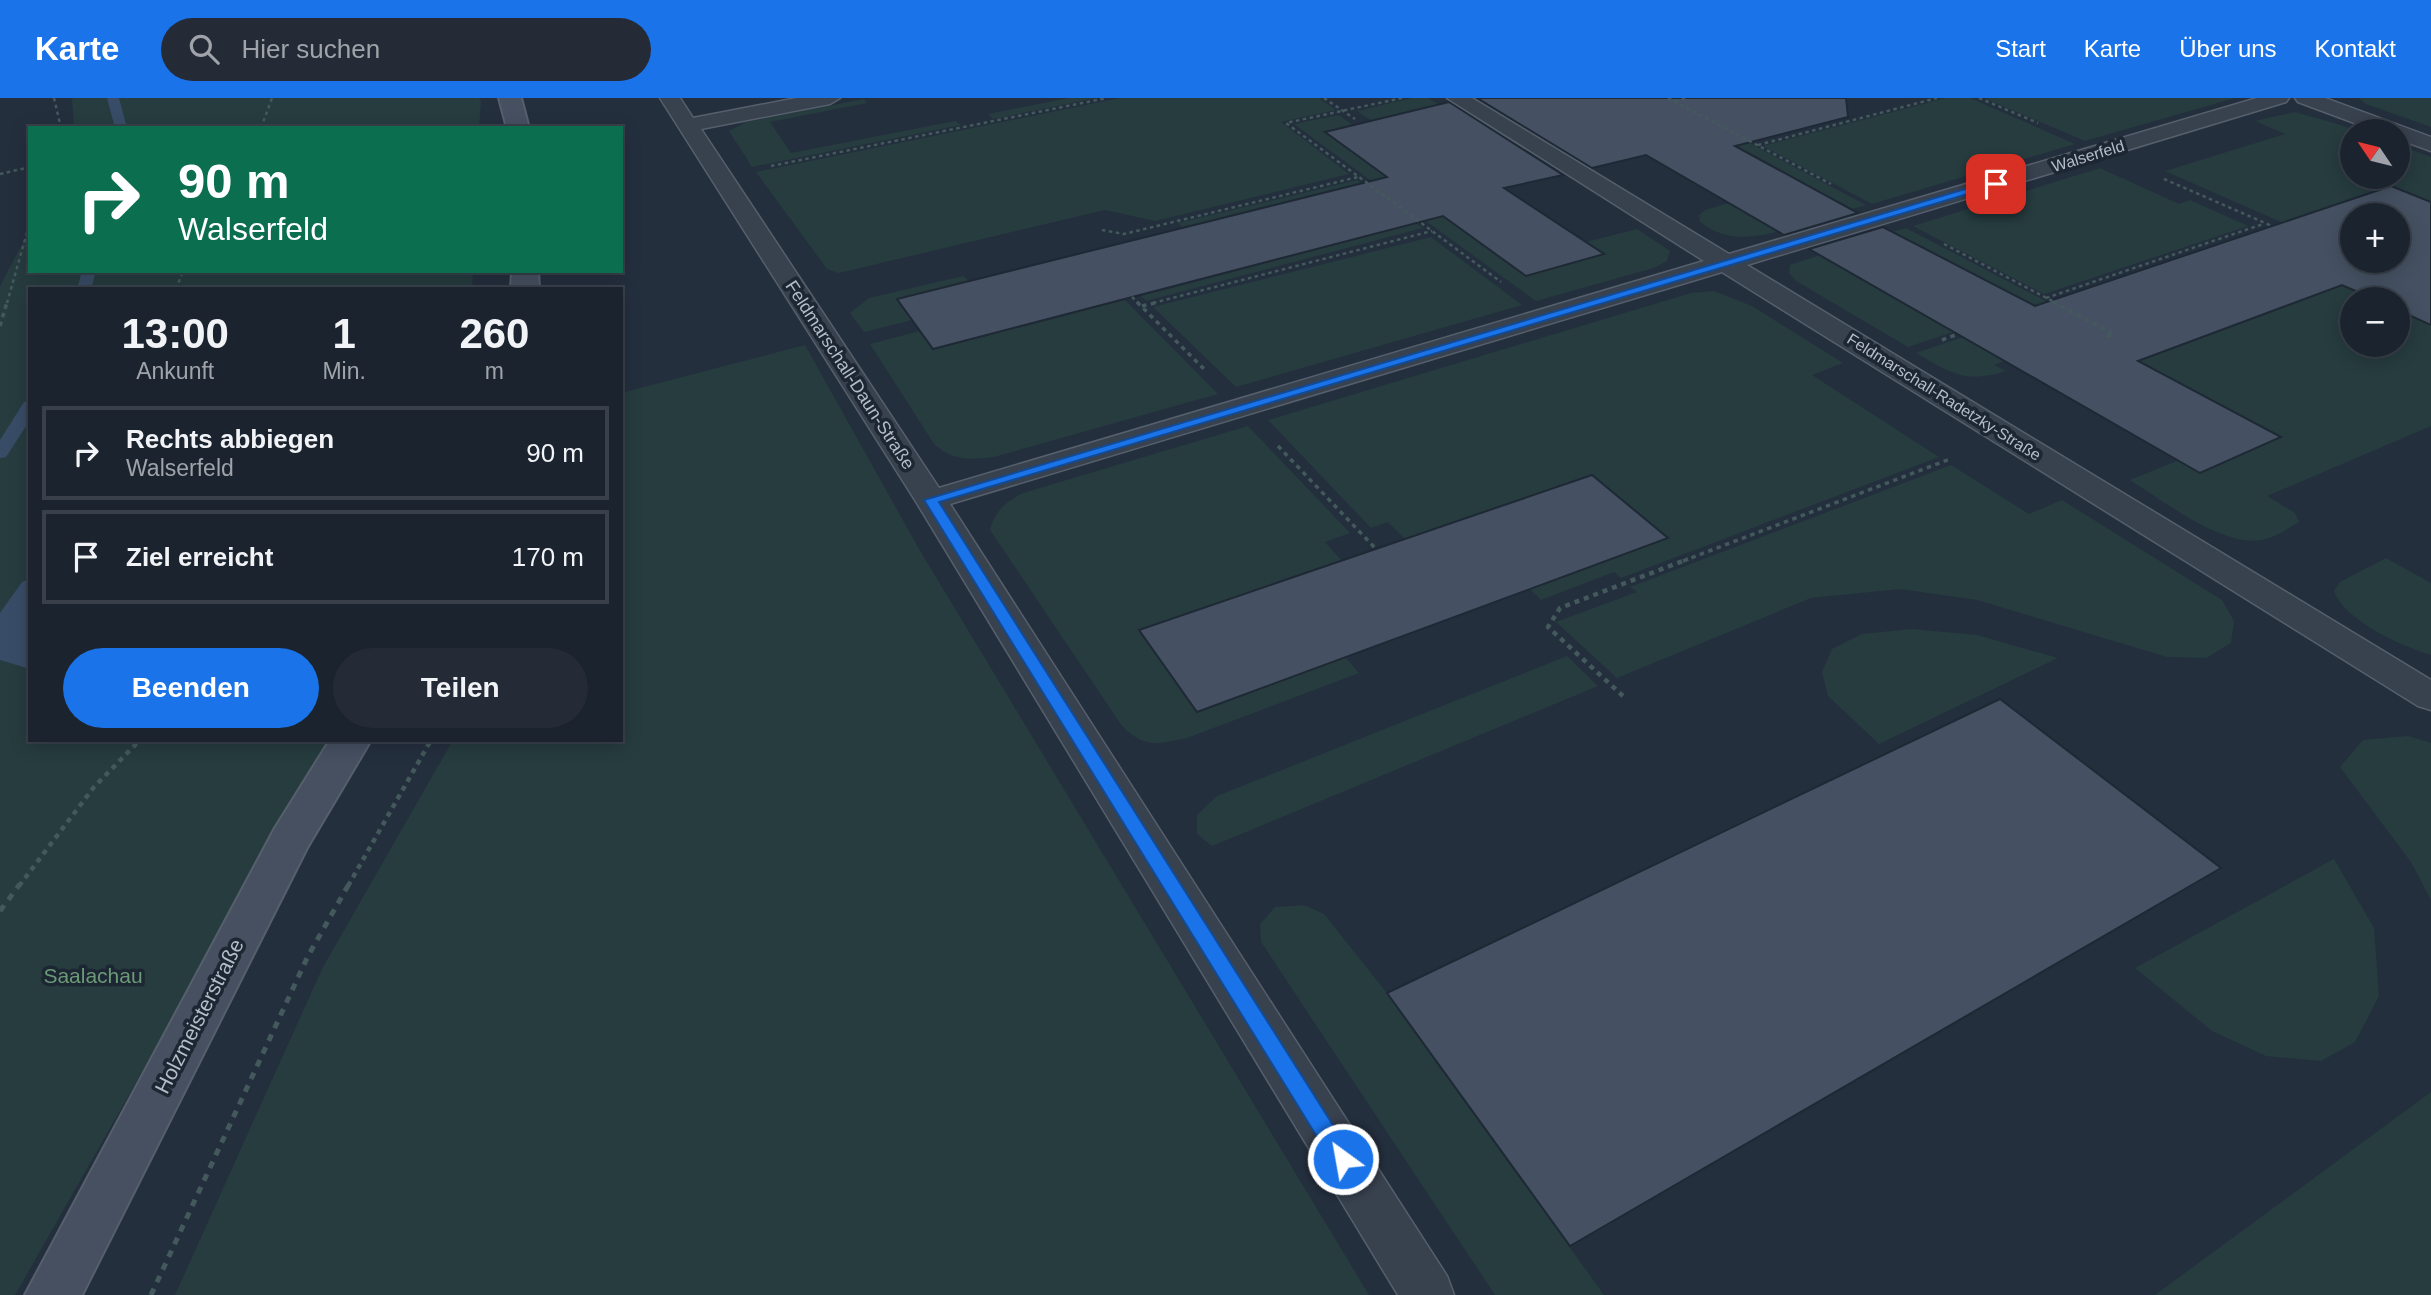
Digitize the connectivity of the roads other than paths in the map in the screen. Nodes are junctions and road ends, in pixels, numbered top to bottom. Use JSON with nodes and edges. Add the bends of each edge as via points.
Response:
{"nodes":[{"id":1,"x":510,"y":98,"type":"edge"},
{"id":2,"x":830,"y":98,"type":"edge"},
{"id":3,"x":1457,"y":98,"type":"edge"},
{"id":4,"x":2279,"y":98,"type":"edge"},
{"id":5,"x":2305,"y":98,"type":"edge"},
{"id":6,"x":679,"y":111,"type":"edge"},
{"id":7,"x":2362,"y":119,"type":"edge"},
{"id":8,"x":517,"y":126,"type":"edge"},
{"id":9,"x":2410,"y":137,"type":"edge"},
{"id":10,"x":2431,"y":144,"type":"edge"},
{"id":11,"x":1728,"y":265,"type":"junction"},
{"id":12,"x":931,"y":500,"type":"junction"},
{"id":13,"x":2431,"y":697,"type":"edge"},
{"id":14,"x":350,"y":742,"type":"edge"},
{"id":15,"x":53,"y":1295,"type":"edge"},
{"id":16,"x":1428,"y":1295,"type":"edge"}],
"edges":[{"from":1,"to":8,"type":"street"},
{"from":2,"to":6,"type":"lane"},
{"from":3,"to":11,"type":"lane","name":"Feldmarschall-Radetzky-Straße"},
{"from":4,"to":11,"type":"lane","name":"Walserfeld"},
{"from":5,"to":7,"type":"lane"},
{"from":6,"to":12,"type":"lane","name":"Feldmarschall-Daun-Straße"},
{"from":9,"to":10,"type":"lane"},
{"from":11,"to":12,"type":"lane","name":"Walserfeld"},
{"from":11,"to":13,"type":"lane","name":"Feldmarschall-Radetzky-Straße"},
{"from":12,"to":16,"type":"lane","name":"Feldmarschall-Daun-Straße"},
{"from":14,"to":15,"type":"street","name":"Holzmeisterstraße","via":[[290,840]]}]}
